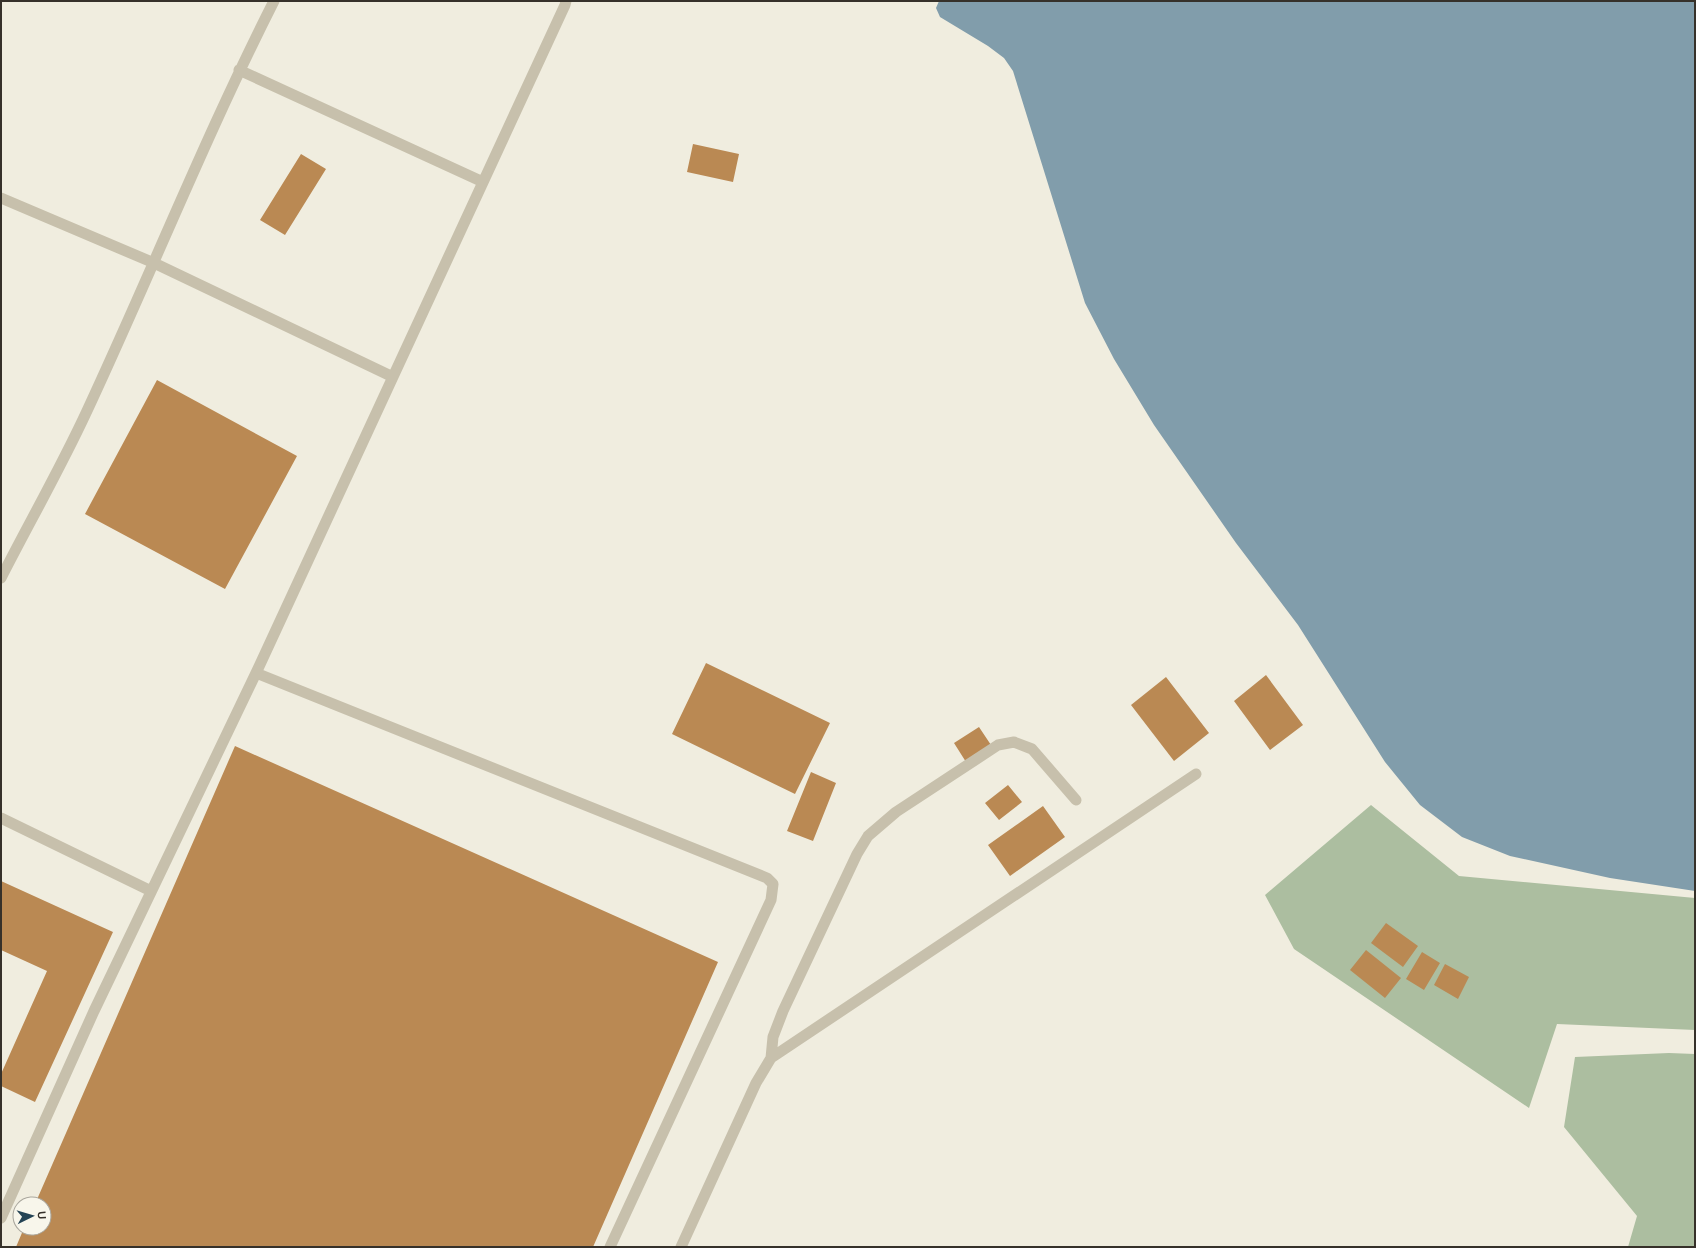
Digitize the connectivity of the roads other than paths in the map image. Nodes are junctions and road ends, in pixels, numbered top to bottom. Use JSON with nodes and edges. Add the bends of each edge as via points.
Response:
{"nodes":[{"id":1,"x":274,"y":1,"type":"edge"},
{"id":2,"x":566,"y":1,"type":"edge"},
{"id":3,"x":239,"y":70,"type":"junction"},
{"id":4,"x":483,"y":182,"type":"junction"},
{"id":5,"x":1,"y":198,"type":"edge"},
{"id":6,"x":154,"y":263,"type":"junction"},
{"id":7,"x":393,"y":377,"type":"junction"},
{"id":8,"x":1,"y":578,"type":"edge"},
{"id":9,"x":256,"y":673,"type":"junction"},
{"id":10,"x":1196,"y":774,"type":"dead end"},
{"id":11,"x":1076,"y":800,"type":"dead end"},
{"id":12,"x":1,"y":818,"type":"edge"},
{"id":13,"x":152,"y":891,"type":"junction"},
{"id":14,"x":771,"y":1058,"type":"junction"},
{"id":15,"x":1,"y":1218,"type":"edge"},
{"id":16,"x":610,"y":1247,"type":"edge"},
{"id":17,"x":681,"y":1247,"type":"edge"}],
"edges":[{"from":1,"to":3,"type":"lane"},
{"from":2,"to":4,"type":"lane"},
{"from":3,"to":4,"type":"lane"},
{"from":3,"to":6,"type":"lane"},
{"from":4,"to":7,"type":"lane"},
{"from":5,"to":6,"type":"lane"},
{"from":6,"to":7,"type":"lane"},
{"from":6,"to":8,"type":"lane","via":[[85,414]]},
{"from":7,"to":9,"type":"lane"},
{"from":9,"to":13,"type":"lane"},
{"from":9,"to":16,"type":"lane","via":[[767,878],[773,884],[771,900]]},
{"from":10,"to":14,"type":"lane"},
{"from":11,"to":14,"type":"lane","via":[[1032,749],[1014,742],[998,745],[896,812],[868,836],[857,854],[782,1011],[773,1037]]},
{"from":12,"to":13,"type":"lane"},
{"from":13,"to":15,"type":"lane","via":[[94,1011]]},
{"from":14,"to":17,"type":"lane","via":[[756,1083]]}]}
